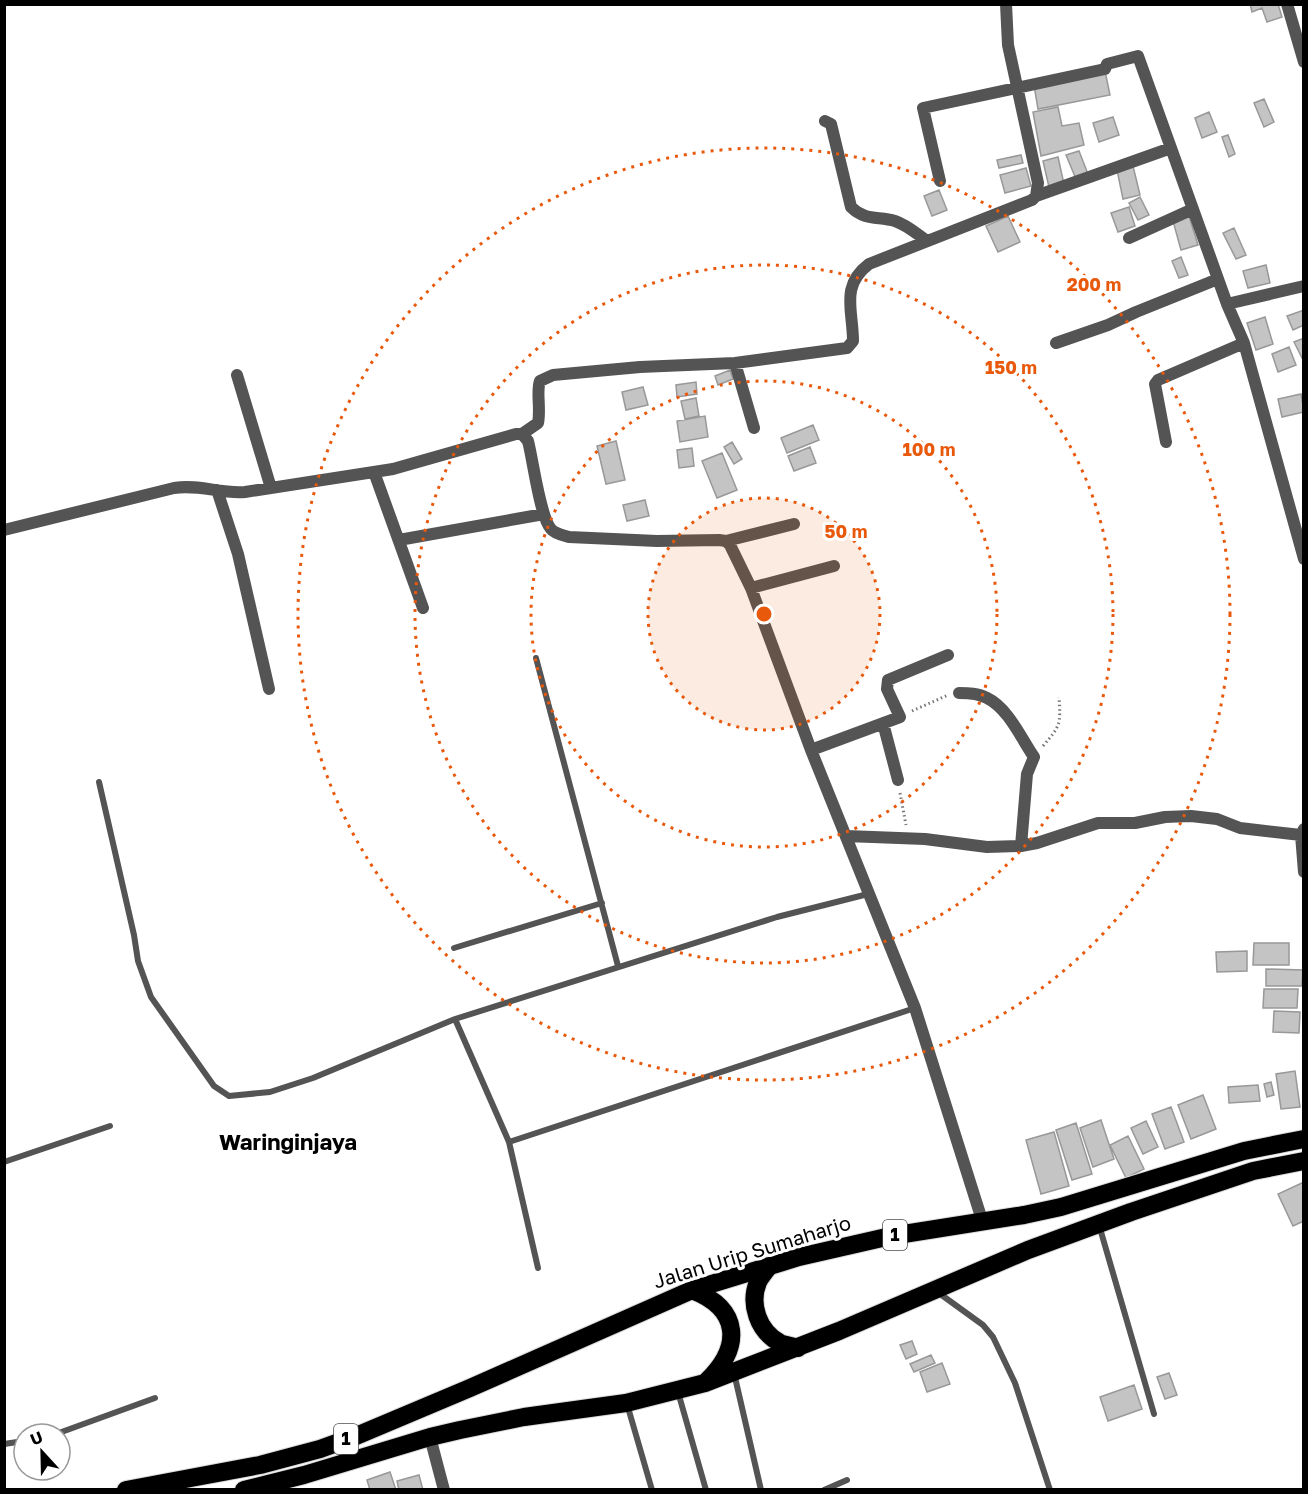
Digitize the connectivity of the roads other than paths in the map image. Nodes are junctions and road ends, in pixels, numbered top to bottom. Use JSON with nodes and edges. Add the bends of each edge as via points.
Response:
{"nodes":[{"id":1,"x":1006,"y":4,"type":"edge"},
{"id":2,"x":1287,"y":4,"type":"edge"},
{"id":3,"x":1304,"y":62,"type":"edge"},
{"id":4,"x":1017,"y":87,"type":"junction"},
{"id":5,"x":825,"y":121,"type":"dead end"},
{"id":6,"x":1171,"y":148,"type":"junction"},
{"id":7,"x":940,"y":181,"type":"dead end"},
{"id":8,"x":1036,"y":196,"type":"junction"},
{"id":9,"x":1193,"y":209,"type":"junction"},
{"id":10,"x":1129,"y":238,"type":"dead end"},
{"id":11,"x":927,"y":241,"type":"junction"},
{"id":12,"x":1218,"y":279,"type":"junction"},
{"id":13,"x":1304,"y":286,"type":"edge"},
{"id":14,"x":1227,"y":304,"type":"junction"},
{"id":15,"x":1056,"y":343,"type":"dead end"},
{"id":16,"x":1244,"y":344,"type":"junction"},
{"id":17,"x":735,"y":363,"type":"junction"},
{"id":18,"x":237,"y":375,"type":"dead end"},
{"id":19,"x":754,"y":428,"type":"dead end"},
{"id":20,"x":522,"y":434,"type":"junction"},
{"id":21,"x":1166,"y":442,"type":"dead end"},
{"id":22,"x":374,"y":472,"type":"junction"},
{"id":23,"x":271,"y":488,"type":"junction"},
{"id":24,"x":217,"y":490,"type":"junction"},
{"id":25,"x":544,"y":514,"type":"junction"},
{"id":26,"x":794,"y":524,"type":"dead end"},
{"id":27,"x":4,"y":530,"type":"edge"},
{"id":28,"x":399,"y":540,"type":"junction"},
{"id":29,"x":726,"y":541,"type":"junction"},
{"id":30,"x":1304,"y":559,"type":"edge"},
{"id":31,"x":834,"y":566,"type":"dead end"},
{"id":32,"x":751,"y":588,"type":"junction"},
{"id":33,"x":423,"y":608,"type":"dead end"},
{"id":34,"x":948,"y":655,"type":"dead end"},
{"id":35,"x":536,"y":658,"type":"dead end"},
{"id":36,"x":269,"y":689,"type":"dead end"},
{"id":37,"x":959,"y":693,"type":"road end"},
{"id":38,"x":883,"y":723,"type":"junction"},
{"id":39,"x":810,"y":750,"type":"junction"},
{"id":40,"x":898,"y":780,"type":"road end"},
{"id":41,"x":99,"y":782,"type":"dead end"},
{"id":42,"x":1302,"y":832,"type":"edge"},
{"id":43,"x":846,"y":836,"type":"junction"},
{"id":44,"x":1021,"y":846,"type":"junction"},
{"id":45,"x":1304,"y":872,"type":"edge"},
{"id":46,"x":868,"y":894,"type":"junction"},
{"id":47,"x":602,"y":903,"type":"junction"},
{"id":48,"x":454,"y":948,"type":"dead end"},
{"id":49,"x":618,"y":966,"type":"junction"},
{"id":50,"x":915,"y":1008,"type":"junction"},
{"id":51,"x":455,"y":1019,"type":"junction"},
{"id":52,"x":110,"y":1126,"type":"dead end"},
{"id":53,"x":1304,"y":1139,"type":"edge"},
{"id":54,"x":509,"y":1142,"type":"junction"},
{"id":55,"x":1304,"y":1161,"type":"edge"},
{"id":56,"x":4,"y":1162,"type":"edge"},
{"id":57,"x":982,"y":1220,"type":"junction"},
{"id":58,"x":1099,"y":1224,"type":"junction"},
{"id":59,"x":769,"y":1266,"type":"junction"},
{"id":60,"x":538,"y":1268,"type":"dead end"},
{"id":61,"x":692,"y":1290,"type":"junction"},
{"id":62,"x":935,"y":1290,"type":"junction"},
{"id":63,"x":798,"y":1348,"type":"junction"},
{"id":64,"x":734,"y":1372,"type":"junction"},
{"id":65,"x":705,"y":1383,"type":"junction"},
{"id":66,"x":678,"y":1391,"type":"junction"},
{"id":67,"x":155,"y":1398,"type":"dead end"},
{"id":68,"x":626,"y":1403,"type":"junction"},
{"id":69,"x":1154,"y":1414,"type":"dead end"},
{"id":70,"x":72,"y":1428,"type":"edge"},
{"id":71,"x":430,"y":1437,"type":"junction"},
{"id":72,"x":847,"y":1480,"type":"dead end"},
{"id":73,"x":126,"y":1490,"type":"edge"},
{"id":74,"x":244,"y":1490,"type":"edge"},
{"id":75,"x":444,"y":1490,"type":"edge"},
{"id":76,"x":652,"y":1490,"type":"edge"},
{"id":77,"x":706,"y":1490,"type":"edge"},
{"id":78,"x":762,"y":1490,"type":"edge"},
{"id":79,"x":824,"y":1490,"type":"edge"},
{"id":80,"x":1050,"y":1490,"type":"edge"}],
"edges":[{"from":1,"to":4,"type":"street","via":[[1008,45]]},
{"from":2,"to":3,"type":"street"},
{"from":4,"to":6,"type":"street","via":[[1105,69],[1107,64],[1138,56]]},
{"from":4,"to":7,"type":"street","via":[[923,108]]},
{"from":4,"to":8,"type":"street","via":[[1038,183]]},
{"from":5,"to":11,"type":"street","via":[[831,124],[850,207],[861,216],[900,223]]},
{"from":6,"to":8,"type":"street"},
{"from":6,"to":9,"type":"street"},
{"from":8,"to":11,"type":"street"},
{"from":9,"to":10,"type":"street"},
{"from":9,"to":12,"type":"street"},
{"from":11,"to":17,"type":"street","via":[[862,270],[851,292],[853,341],[847,348]]},
{"from":12,"to":14,"type":"street"},
{"from":12,"to":15,"type":"street"},
{"from":13,"to":14,"type":"street"},
{"from":14,"to":16,"type":"street"},
{"from":16,"to":21,"type":"street","via":[[1158,380],[1155,388]]},
{"from":16,"to":30,"type":"street"},
{"from":17,"to":19,"type":"street"},
{"from":17,"to":20,"type":"street","via":[[640,367],[542,378],[537,387],[538,423]]},
{"from":18,"to":23,"type":"street"},
{"from":20,"to":22,"type":"street"},
{"from":20,"to":25,"type":"street","via":[[528,441]]},
{"from":22,"to":23,"type":"street"},
{"from":22,"to":28,"type":"street"},
{"from":23,"to":24,"type":"street"},
{"from":24,"to":27,"type":"street","via":[[199,486],[174,488]]},
{"from":24,"to":36,"type":"street","via":[[238,554]]},
{"from":25,"to":28,"type":"street"},
{"from":25,"to":29,"type":"street","via":[[551,529],[569,537]]},
{"from":26,"to":29,"type":"street"},
{"from":28,"to":33,"type":"street"},
{"from":29,"to":32,"type":"street"},
{"from":31,"to":32,"type":"street"},
{"from":32,"to":39,"type":"street"},
{"from":34,"to":38,"type":"street","via":[[888,680],[887,688],[900,717]]},
{"from":35,"to":47,"type":"lane"},
{"from":37,"to":44,"type":"street","via":[[975,693],[997,705],[1034,757],[1027,774]]},
{"from":38,"to":39,"type":"street"},
{"from":38,"to":40,"type":"street"},
{"from":39,"to":43,"type":"street"},
{"from":41,"to":51,"type":"lane","via":[[138,961],[151,997],[213,1086],[229,1096],[270,1092]]},
{"from":42,"to":44,"type":"street","via":[[1240,828],[1217,819],[1191,816],[1165,817],[1135,824],[1098,823]]},
{"from":42,"to":45,"type":"street"},
{"from":43,"to":44,"type":"street"},
{"from":43,"to":46,"type":"street"},
{"from":46,"to":49,"type":"lane","via":[[777,917]]},
{"from":46,"to":50,"type":"street"},
{"from":47,"to":48,"type":"lane"},
{"from":47,"to":49,"type":"lane"},
{"from":49,"to":51,"type":"lane"},
{"from":50,"to":54,"type":"lane"},
{"from":50,"to":57,"type":"street"},
{"from":51,"to":54,"type":"lane"},
{"from":52,"to":56,"type":"lane"},
{"from":53,"to":57,"type":"highway","name":"Jalan Urip Sumaharjo","number":"1","via":[[1244,1151],[1062,1206]]},
{"from":54,"to":60,"type":"lane"},
{"from":55,"to":58,"type":"highway","number":"1","via":[[1253,1171]]},
{"from":57,"to":59,"type":"highway","name":"Jalan Urip Sumaharjo","number":"1","via":[[847,1245]]},
{"from":58,"to":62,"type":"highway","number":"1"},
{"from":58,"to":69,"type":"lane"},
{"from":59,"to":61,"type":"highway","name":"Jalan Urip Sumaharjo","number":"1"},
{"from":59,"to":63,"type":"highway","via":[[754,1299],[757,1317],[766,1332],[780,1343]]},
{"from":61,"to":65,"type":"highway","via":[[708,1296],[729,1321],[728,1354]]},
{"from":61,"to":73,"type":"highway","name":"Jalan Urip Sumaharjo","number":"1","via":[[329,1446],[260,1465]]},
{"from":62,"to":63,"type":"highway","number":"1"},
{"from":62,"to":80,"type":"lane","via":[[983,1325],[993,1337],[1015,1383]]},
{"from":63,"to":64,"type":"highway","number":"1"},
{"from":64,"to":65,"type":"highway","number":"1"},
{"from":64,"to":78,"type":"lane"},
{"from":65,"to":66,"type":"highway","number":"1"},
{"from":66,"to":68,"type":"highway","number":"1"},
{"from":66,"to":77,"type":"lane"},
{"from":67,"to":70,"type":"lane"},
{"from":68,"to":71,"type":"highway","number":"1","via":[[524,1417]]},
{"from":68,"to":76,"type":"lane"},
{"from":71,"to":74,"type":"highway","number":"1"},
{"from":71,"to":75,"type":"street"},
{"from":72,"to":79,"type":"lane"}]}
